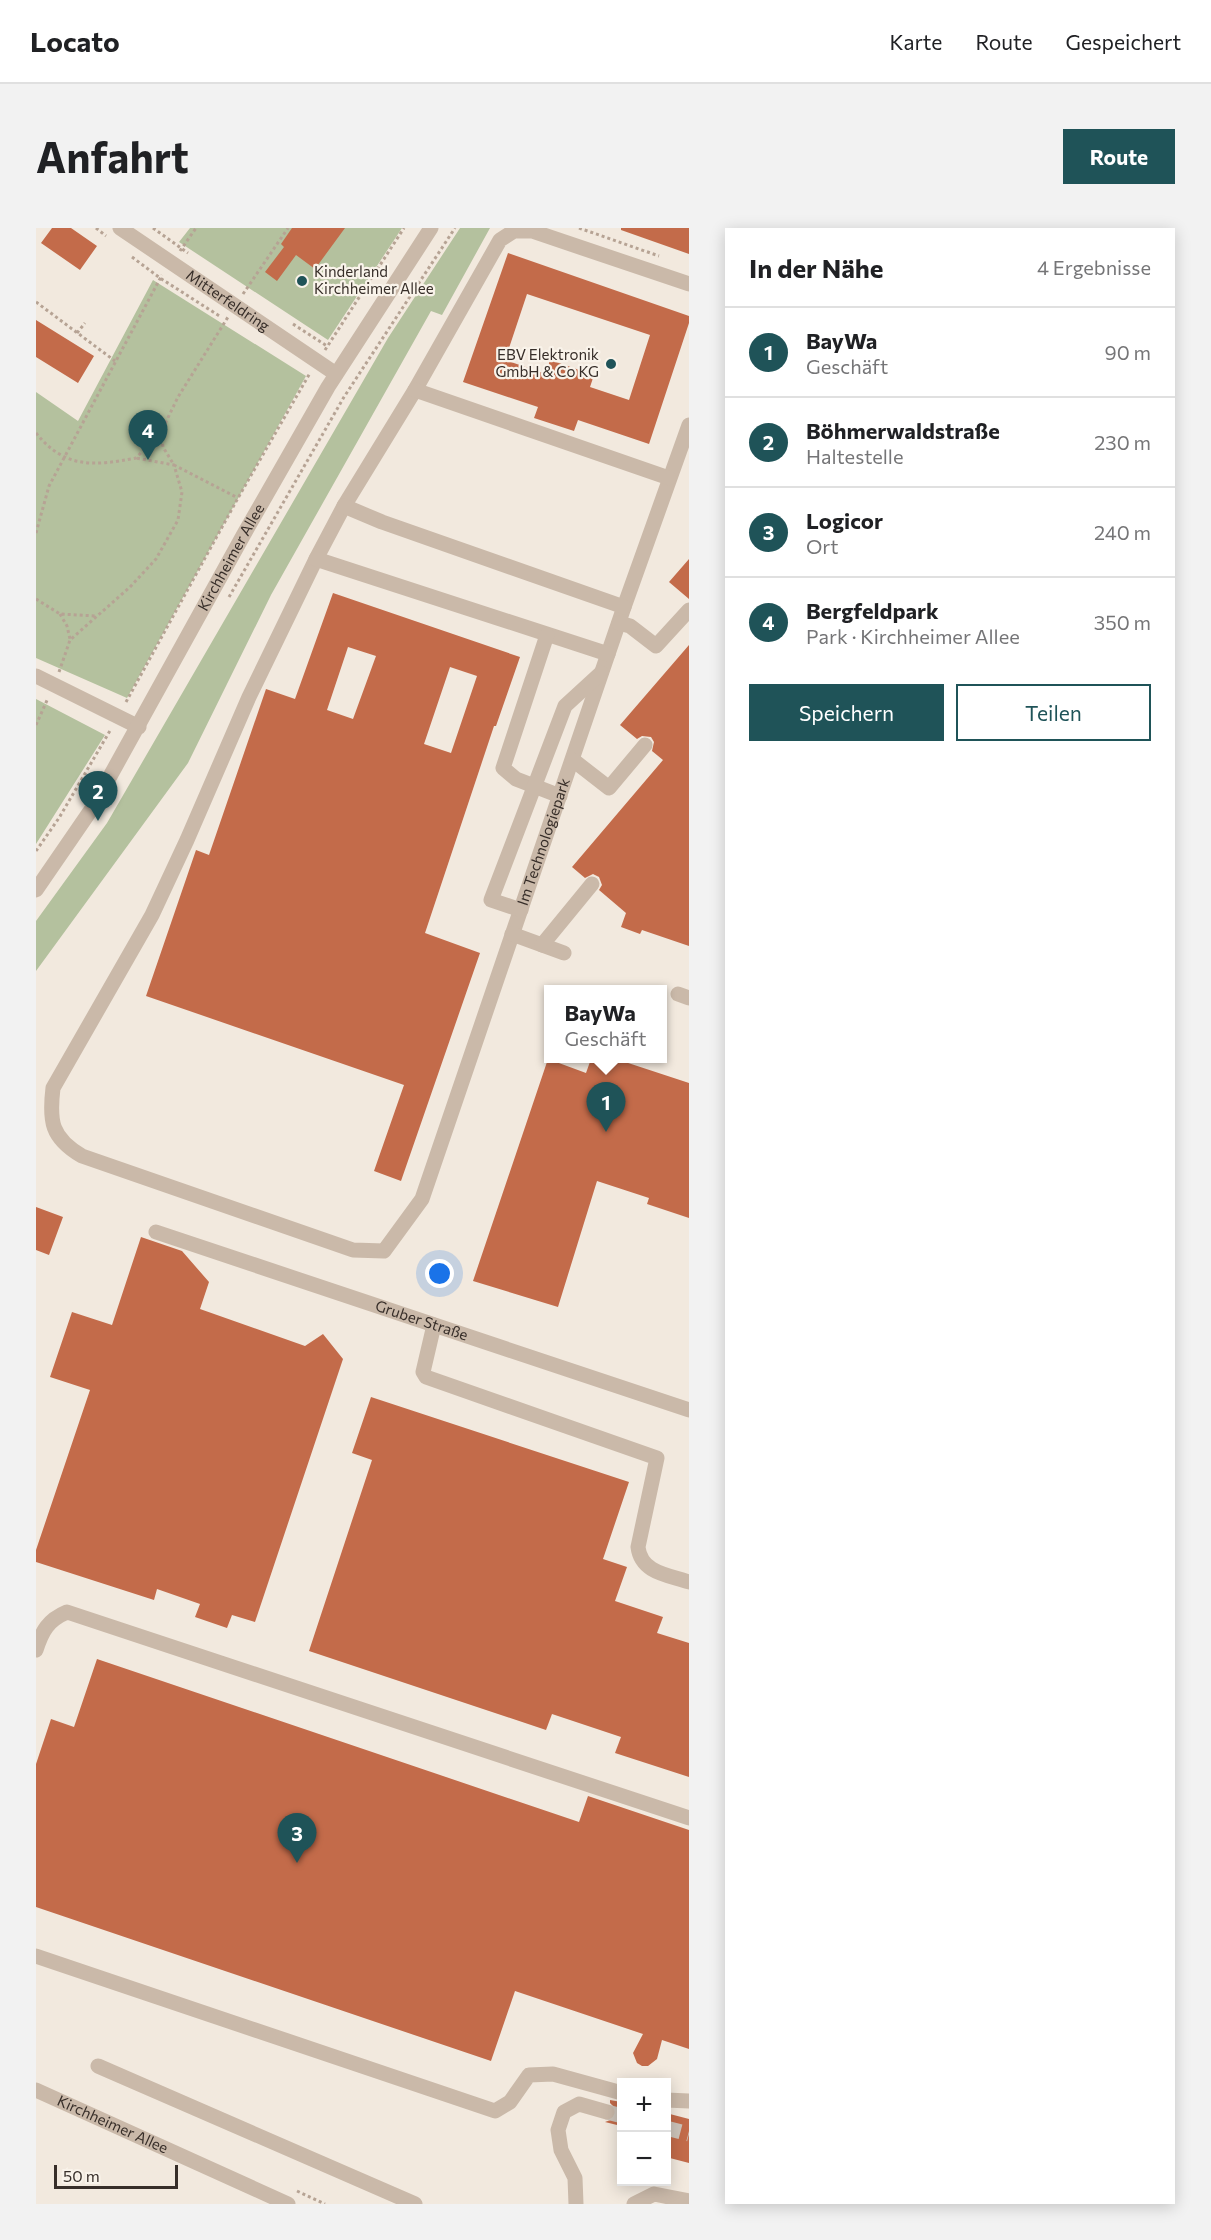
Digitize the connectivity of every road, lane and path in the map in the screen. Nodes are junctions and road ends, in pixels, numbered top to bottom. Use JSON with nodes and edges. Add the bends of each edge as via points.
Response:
{"nodes":[{"id":1,"x":121,"y":228,"type":"edge"},
{"id":2,"x":196,"y":228,"type":"edge"},
{"id":3,"x":288,"y":228,"type":"edge"},
{"id":4,"x":404,"y":228,"type":"edge"},
{"id":5,"x":431,"y":228,"type":"edge"},
{"id":6,"x":454,"y":228,"type":"edge"},
{"id":7,"x":579,"y":228,"type":"edge"},
{"id":8,"x":667,"y":258,"type":"dead end"},
{"id":9,"x":171,"y":263,"type":"junction"},
{"id":10,"x":689,"y":284,"type":"edge"},
{"id":11,"x":36,"y":302,"type":"edge"},
{"id":12,"x":235,"y":306,"type":"junction"},
{"id":13,"x":85,"y":323,"type":"dead end"},
{"id":14,"x":77,"y":333,"type":"junction"},
{"id":15,"x":115,"y":361,"type":"junction"},
{"id":16,"x":317,"y":362,"type":"junction"},
{"id":17,"x":336,"y":374,"type":"junction"},
{"id":18,"x":415,"y":390,"type":"junction"},
{"id":19,"x":689,"y":425,"type":"edge"},
{"id":20,"x":161,"y":432,"type":"junction"},
{"id":21,"x":36,"y":433,"type":"edge"},
{"id":22,"x":65,"y":458,"type":"junction"},
{"id":23,"x":136,"y":458,"type":"junction"},
{"id":24,"x":174,"y":465,"type":"junction"},
{"id":25,"x":669,"y":478,"type":"junction"},
{"id":26,"x":238,"y":498,"type":"junction"},
{"id":27,"x":344,"y":506,"type":"junction"},
{"id":28,"x":36,"y":533,"type":"edge"},
{"id":29,"x":316,"y":559,"type":"junction"},
{"id":30,"x":36,"y":599,"type":"edge"},
{"id":31,"x":226,"y":601,"type":"dead end"},
{"id":32,"x":624,"y":607,"type":"junction"},
{"id":33,"x":689,"y":610,"type":"edge"},
{"id":34,"x":60,"y":614,"type":"junction"},
{"id":35,"x":98,"y":616,"type":"junction"},
{"id":36,"x":619,"y":622,"type":"junction"},
{"id":37,"x":547,"y":635,"type":"junction"},
{"id":38,"x":70,"y":640,"type":"junction"},
{"id":39,"x":608,"y":654,"type":"junction"},
{"id":40,"x":603,"y":671,"type":"junction"},
{"id":41,"x":36,"y":676,"type":"edge"},
{"id":42,"x":54,"y":684,"type":"junction"},
{"id":43,"x":118,"y":716,"type":"junction"},
{"id":44,"x":36,"y":725,"type":"edge"},
{"id":45,"x":139,"y":727,"type":"junction"},
{"id":46,"x":645,"y":745,"type":"dead end"},
{"id":47,"x":573,"y":760,"type":"junction"},
{"id":48,"x":534,"y":787,"type":"junction"},
{"id":49,"x":560,"y":796,"type":"junction"},
{"id":50,"x":36,"y":851,"type":"edge"},
{"id":51,"x":592,"y":884,"type":"dead end"},
{"id":52,"x":36,"y":890,"type":"edge"},
{"id":53,"x":521,"y":910,"type":"junction"},
{"id":54,"x":512,"y":934,"type":"junction"},
{"id":55,"x":542,"y":945,"type":"junction"},
{"id":56,"x":564,"y":953,"type":"dead end"},
{"id":57,"x":156,"y":1232,"type":"dead end"},
{"id":58,"x":434,"y":1325,"type":"junction"},
{"id":59,"x":689,"y":1410,"type":"edge"},
{"id":60,"x":689,"y":1582,"type":"edge"},
{"id":61,"x":36,"y":1650,"type":"edge"},
{"id":62,"x":689,"y":1818,"type":"edge"},
{"id":63,"x":36,"y":1956,"type":"edge"},
{"id":64,"x":98,"y":2066,"type":"dead end"},
{"id":65,"x":36,"y":2090,"type":"edge"},
{"id":66,"x":617,"y":2092,"type":"edge"},
{"id":67,"x":671,"y":2100,"type":"edge"},
{"id":68,"x":689,"y":2101,"type":"edge"},
{"id":69,"x":607,"y":2112,"type":"tunnel mouth"},
{"id":70,"x":689,"y":2201,"type":"edge"},
{"id":71,"x":288,"y":2204,"type":"edge"},
{"id":72,"x":415,"y":2204,"type":"edge"},
{"id":73,"x":576,"y":2204,"type":"edge"},
{"id":74,"x":634,"y":2204,"type":"edge"}],
"edges":[{"from":1,"to":9,"type":"street","name":"Mitterfeldring"},
{"from":2,"to":9,"type":"path"},
{"from":3,"to":12,"type":"path"},
{"from":4,"to":16,"type":"path"},
{"from":5,"to":17,"type":"street","name":"Kirchheimer Allee"},
{"from":6,"to":31,"type":"path","via":[[344,397]]},
{"from":7,"to":8,"type":"path"},
{"from":9,"to":12,"type":"street","name":"Mitterfeldring"},
{"from":9,"to":15,"type":"path"},
{"from":10,"to":18,"type":"street","via":[[531,231],[514,231],[500,240]]},
{"from":11,"to":14,"type":"path"},
{"from":12,"to":16,"type":"street","name":"Mitterfeldring"},
{"from":12,"to":20,"type":"path"},
{"from":13,"to":14,"type":"path"},
{"from":14,"to":15,"type":"path"},
{"from":15,"to":22,"type":"path"},
{"from":16,"to":17,"type":"street","name":"Mitterfeldring"},
{"from":16,"to":26,"type":"path"},
{"from":17,"to":45,"type":"street","name":"Kirchheimer Allee"},
{"from":18,"to":25,"type":"street"},
{"from":18,"to":27,"type":"street"},
{"from":19,"to":25,"type":"street","name":"Im Technologiepark"},
{"from":20,"to":23,"type":"path"},
{"from":20,"to":24,"type":"path","via":[[163,447]]},
{"from":21,"to":22,"type":"path"},
{"from":22,"to":23,"type":"path","via":[[80,463]]},
{"from":22,"to":28,"type":"path","via":[[49,486]]},
{"from":23,"to":24,"type":"path"},
{"from":24,"to":26,"type":"path"},
{"from":24,"to":35,"type":"path","via":[[182,492],[178,520],[156,559]]},
{"from":25,"to":32,"type":"street","name":"Im Technologiepark"},
{"from":26,"to":43,"type":"path"},
{"from":27,"to":29,"type":"street"},
{"from":27,"to":32,"type":"street"},
{"from":29,"to":37,"type":"street"},
{"from":29,"to":54,"type":"street","name":"Im Technologiepark","via":[[249,697],[152,915],[53,1088],[50,1114],[57,1135],[82,1156],[353,1250],[384,1251],[422,1199]]},
{"from":30,"to":34,"type":"path"},
{"from":32,"to":36,"type":"street","name":"Im Technologiepark"},
{"from":33,"to":36,"type":"street","via":[[656,646]]},
{"from":34,"to":35,"type":"path"},
{"from":34,"to":38,"type":"path"},
{"from":35,"to":38,"type":"path"},
{"from":36,"to":39,"type":"street","name":"Im Technologiepark"},
{"from":37,"to":39,"type":"street"},
{"from":37,"to":48,"type":"street","via":[[503,768]]},
{"from":38,"to":42,"type":"path"},
{"from":39,"to":40,"type":"street","name":"Im Technologiepark"},
{"from":40,"to":47,"type":"street","name":"Im Technologiepark"},
{"from":40,"to":48,"type":"street","via":[[565,706]]},
{"from":41,"to":42,"type":"street"},
{"from":42,"to":43,"type":"street"},
{"from":42,"to":44,"type":"path"},
{"from":43,"to":45,"type":"street"},
{"from":43,"to":50,"type":"path"},
{"from":45,"to":52,"type":"street","name":"Kirchheimer Allee","via":[[93,807]]},
{"from":46,"to":47,"type":"street","via":[[609,788]]},
{"from":47,"to":49,"type":"street","name":"Im Technologiepark"},
{"from":48,"to":49,"type":"street"},
{"from":48,"to":53,"type":"street","via":[[491,900]]},
{"from":49,"to":53,"type":"street","name":"Im Technologiepark"},
{"from":51,"to":55,"type":"street"},
{"from":53,"to":54,"type":"street","name":"Im Technologiepark"},
{"from":54,"to":55,"type":"street"},
{"from":55,"to":56,"type":"street"},
{"from":57,"to":58,"type":"street","name":"Gruber Straße"},
{"from":58,"to":59,"type":"street","name":"Gruber Straße"},
{"from":58,"to":60,"type":"street","via":[[423,1372],[426,1377],[657,1458],[639,1557],[650,1569]]},
{"from":61,"to":62,"type":"street","via":[[42,1631],[54,1617],[67,1612]]},
{"from":63,"to":66,"type":"street","via":[[495,2110],[510,2102],[529,2075],[553,2074]]},
{"from":64,"to":72,"type":"street"},
{"from":65,"to":71,"type":"street","name":"Kirchheimer Allee"},
{"from":67,"to":68,"type":"street"},
{"from":69,"to":73,"type":"street","via":[[579,2104],[564,2112],[558,2130],[561,2150],[575,2178]]},
{"from":70,"to":74,"type":"street","via":[[654,2194]]}]}
